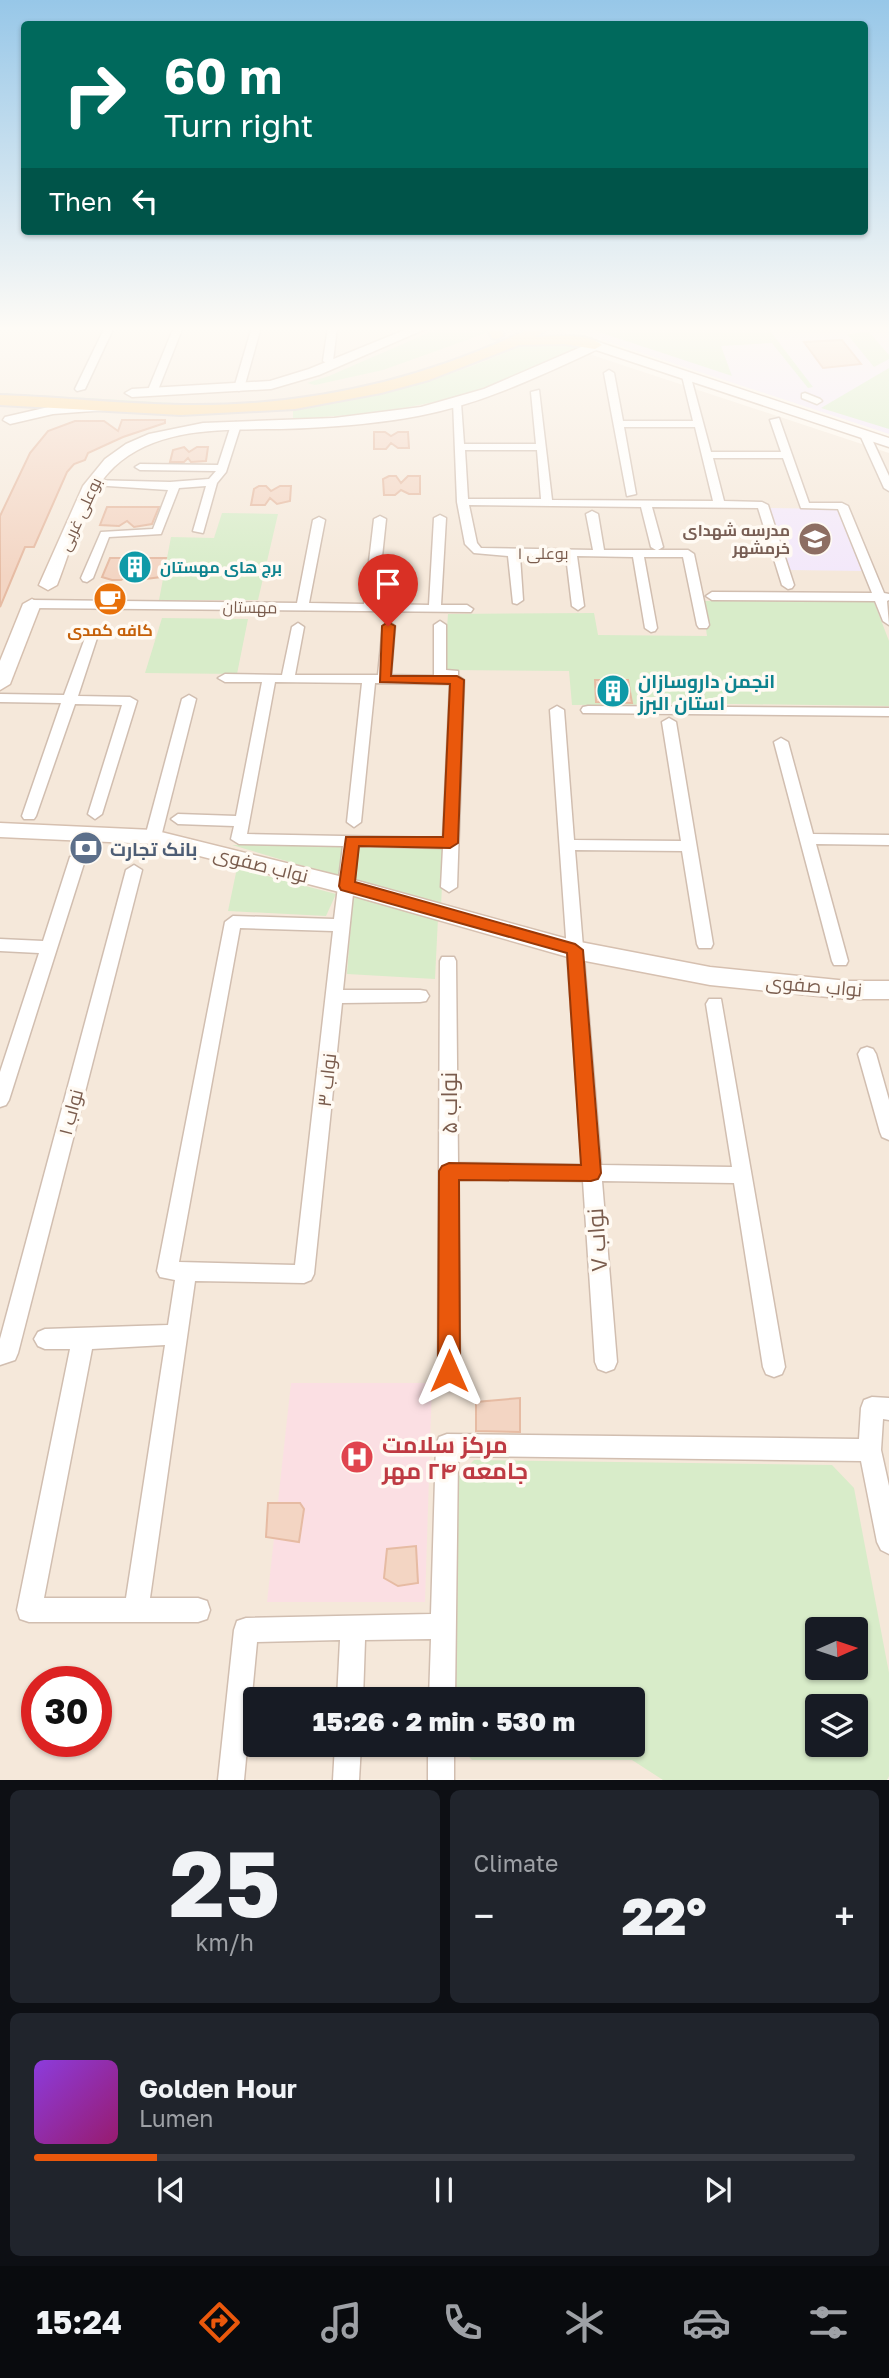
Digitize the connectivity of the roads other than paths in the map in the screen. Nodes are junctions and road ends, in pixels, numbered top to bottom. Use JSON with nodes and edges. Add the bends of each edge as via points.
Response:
{"nodes":[{"id":1,"x":52,"y":410,"type":"edge"},
{"id":2,"x":229,"y":410,"type":"edge"},
{"id":3,"x":235,"y":410,"type":"edge"},
{"id":4,"x":273,"y":410,"type":"edge"},
{"id":5,"x":421,"y":410,"type":"edge"},
{"id":6,"x":456,"y":410,"type":"edge"},
{"id":7,"x":538,"y":410,"type":"edge"},
{"id":8,"x":616,"y":410,"type":"edge"},
{"id":9,"x":695,"y":410,"type":"edge"},
{"id":10,"x":789,"y":410,"type":"edge"},
{"id":11,"x":5,"y":414,"type":"edge"},
{"id":12,"x":775,"y":420,"type":"dead end"},
{"id":13,"x":618,"y":424,"type":"junction"},
{"id":14,"x":698,"y":424,"type":"junction"},
{"id":15,"x":864,"y":435,"type":"junction"},
{"id":16,"x":0,"y":436,"type":"edge"},
{"id":17,"x":889,"y":443,"type":"edge"},
{"id":18,"x":459,"y":447,"type":"junction"},
{"id":19,"x":541,"y":447,"type":"junction"},
{"id":20,"x":706,"y":455,"type":"junction"},
{"id":21,"x":787,"y":455,"type":"junction"},
{"id":22,"x":140,"y":467,"type":"dead end"},
{"id":23,"x":222,"y":468,"type":"junction"},
{"id":24,"x":93,"y":482,"type":"junction"},
{"id":25,"x":212,"y":482,"type":"junction"},
{"id":26,"x":170,"y":485,"type":"junction"},
{"id":27,"x":889,"y":488,"type":"edge"},
{"id":28,"x":631,"y":494,"type":"dead end"},
{"id":29,"x":463,"y":502,"type":"junction"},
{"id":30,"x":547,"y":503,"type":"junction"},
{"id":31,"x":646,"y":504,"type":"junction"},
{"id":32,"x":719,"y":505,"type":"junction"},
{"id":33,"x":592,"y":514,"type":"dead end"},
{"id":34,"x":440,"y":518,"type":"dead end"},
{"id":35,"x":380,"y":519,"type":"dead end"},
{"id":36,"x":319,"y":520,"type":"dead end"},
{"id":37,"x":199,"y":531,"type":"dead end"},
{"id":38,"x":657,"y":547,"type":"dead end"},
{"id":39,"x":514,"y":552,"type":"junction"},
{"id":40,"x":571,"y":553,"type":"junction"},
{"id":41,"x":599,"y":553,"type":"junction"},
{"id":42,"x":638,"y":554,"type":"junction"},
{"id":43,"x":87,"y":578,"type":"dead end"},
{"id":44,"x":48,"y":585,"type":"dead end"},
{"id":45,"x":788,"y":585,"type":"dead end"},
{"id":46,"x":712,"y":596,"type":"dead end"},
{"id":47,"x":884,"y":597,"type":"edge"},
{"id":48,"x":517,"y":600,"type":"dead end"},
{"id":49,"x":32,"y":604,"type":"joint"},
{"id":50,"x":578,"y":606,"type":"dead end"},
{"id":51,"x":302,"y":607,"type":"junction"},
{"id":52,"x":370,"y":608,"type":"junction"},
{"id":53,"x":435,"y":609,"type":"junction"},
{"id":54,"x":467,"y":609,"type":"dead end"},
{"id":55,"x":889,"y":621,"type":"edge"},
{"id":56,"x":440,"y":625,"type":"dead end"},
{"id":57,"x":703,"y":625,"type":"dead end"},
{"id":58,"x":388,"y":626,"type":"dead end"},
{"id":59,"x":298,"y":628,"type":"dead end"},
{"id":60,"x":650,"y":628,"type":"dead end"},
{"id":61,"x":91,"y":638,"type":"dead end"},
{"id":62,"x":225,"y":678,"type":"dead end"},
{"id":63,"x":269,"y":678,"type":"junction"},
{"id":64,"x":288,"y":678,"type":"junction"},
{"id":65,"x":369,"y":679,"type":"junction"},
{"id":66,"x":384,"y":680,"type":"junction"},
{"id":67,"x":457,"y":680,"type":"junction"},
{"id":68,"x":0,"y":684,"type":"edge"},
{"id":69,"x":0,"y":698,"type":"edge"},
{"id":70,"x":189,"y":699,"type":"dead end"},
{"id":71,"x":69,"y":700,"type":"junction"},
{"id":72,"x":557,"y":710,"type":"dead end"},
{"id":73,"x":588,"y":710,"type":"dead end"},
{"id":74,"x":889,"y":712,"type":"edge"},
{"id":75,"x":669,"y":722,"type":"dead end"},
{"id":76,"x":781,"y":742,"type":"dead end"},
{"id":77,"x":95,"y":814,"type":"dead end"},
{"id":78,"x":29,"y":816,"type":"dead end"},
{"id":79,"x":178,"y":819,"type":"dead end"},
{"id":80,"x":242,"y":821,"type":"junction"},
{"id":81,"x":354,"y":822,"type":"dead end"},
{"id":82,"x":0,"y":830,"type":"edge"},
{"id":83,"x":153,"y":837,"type":"junction"},
{"id":84,"x":807,"y":839,"type":"junction"},
{"id":85,"x":889,"y":840,"type":"edge"},
{"id":86,"x":351,"y":841,"type":"junction"},
{"id":87,"x":450,"y":843,"type":"junction"},
{"id":88,"x":567,"y":845,"type":"junction"},
{"id":89,"x":689,"y":846,"type":"junction"},
{"id":90,"x":78,"y":857,"type":"dead end"},
{"id":91,"x":134,"y":870,"type":"dead end"},
{"id":92,"x":347,"y":886,"type":"junction"},
{"id":93,"x":449,"y":887,"type":"dead end"},
{"id":94,"x":342,"y":925,"type":"junction"},
{"id":95,"x":705,"y":944,"type":"dead end"},
{"id":96,"x":0,"y":945,"type":"edge"},
{"id":97,"x":49,"y":947,"type":"junction"},
{"id":98,"x":575,"y":950,"type":"junction"},
{"id":99,"x":447,"y":961,"type":"dead end"},
{"id":100,"x":839,"y":961,"type":"dead end"},
{"id":101,"x":889,"y":990,"type":"edge"},
{"id":102,"x":420,"y":996,"type":"dead end"},
{"id":103,"x":335,"y":997,"type":"junction"},
{"id":104,"x":715,"y":1004,"type":"dead end"},
{"id":105,"x":867,"y":1054,"type":"dead end"},
{"id":106,"x":0,"y":1100,"type":"edge"},
{"id":107,"x":889,"y":1132,"type":"edge"},
{"id":108,"x":449,"y":1171,"type":"junction"},
{"id":109,"x":591,"y":1173,"type":"junction"},
{"id":110,"x":743,"y":1175,"type":"junction"},
{"id":111,"x":177,"y":1271,"type":"junction"},
{"id":112,"x":176,"y":1335,"type":"junction"},
{"id":113,"x":45,"y":1339,"type":"dead end"},
{"id":114,"x":83,"y":1339,"type":"junction"},
{"id":115,"x":3,"y":1354,"type":"edge"},
{"id":116,"x":606,"y":1362,"type":"dead end"},
{"id":117,"x":774,"y":1367,"type":"dead end"},
{"id":118,"x":449,"y":1371,"type":"dead end"},
{"id":119,"x":889,"y":1409,"type":"edge"},
{"id":120,"x":870,"y":1450,"type":"junction"},
{"id":121,"x":889,"y":1542,"type":"edge"},
{"id":122,"x":136,"y":1610,"type":"junction"},
{"id":123,"x":198,"y":1610,"type":"dead end"},
{"id":124,"x":444,"y":1626,"type":"junction"},
{"id":125,"x":353,"y":1629,"type":"junction"},
{"id":126,"x":351,"y":1687,"type":"edge"},
{"id":127,"x":442,"y":1687,"type":"edge"},
{"id":128,"x":347,"y":1757,"type":"edge"},
{"id":129,"x":441,"y":1757,"type":"edge"},
{"id":130,"x":231,"y":1780,"type":"edge"},
{"id":131,"x":346,"y":1780,"type":"edge"},
{"id":132,"x":440,"y":1780,"type":"edge"}],
"edges":[{"from":1,"to":11,"type":"street"},
{"from":2,"to":24,"type":"street","name":"بوعلی غربی","via":[[204,427],[152,440],[111,461]]},
{"from":3,"to":23,"type":"street"},
{"from":4,"to":5,"type":"street","name":"بوعلی غربی","via":[[353,421]]},
{"from":6,"to":18,"type":"street","name":"بوعلی ۱"},
{"from":7,"to":19,"type":"street"},
{"from":8,"to":13,"type":"street"},
{"from":9,"to":14,"type":"street"},
{"from":10,"to":15,"type":"street"},
{"from":11,"to":16,"type":"street"},
{"from":12,"to":21,"type":"street"},
{"from":13,"to":14,"type":"street"},
{"from":13,"to":28,"type":"street"},
{"from":14,"to":20,"type":"street"},
{"from":15,"to":17,"type":"street"},
{"from":15,"to":27,"type":"street"},
{"from":18,"to":19,"type":"street"},
{"from":18,"to":29,"type":"street","name":"بوعلی ۱"},
{"from":19,"to":30,"type":"street"},
{"from":20,"to":21,"type":"street"},
{"from":20,"to":32,"type":"street"},
{"from":21,"to":47,"type":"street","via":[[805,506],[842,506]]},
{"from":22,"to":23,"type":"street"},
{"from":23,"to":25,"type":"street"},
{"from":24,"to":26,"type":"street"},
{"from":24,"to":44,"type":"street","name":"بوعلی غربی"},
{"from":25,"to":26,"type":"street"},
{"from":25,"to":37,"type":"street"},
{"from":26,"to":43,"type":"street","via":[[174,489],[157,532],[105,534]]},
{"from":29,"to":30,"type":"street"},
{"from":29,"to":39,"type":"street","name":"بوعلی ۱","via":[[471,544],[478,551]]},
{"from":30,"to":31,"type":"street"},
{"from":31,"to":32,"type":"street"},
{"from":31,"to":38,"type":"street"},
{"from":32,"to":45,"type":"street","via":[[762,505]]},
{"from":33,"to":41,"type":"street"},
{"from":34,"to":53,"type":"street"},
{"from":35,"to":52,"type":"street"},
{"from":36,"to":51,"type":"street"},
{"from":39,"to":40,"type":"street","name":"بوعلی ۱"},
{"from":39,"to":48,"type":"street"},
{"from":40,"to":41,"type":"street","name":"بوعلی ۱"},
{"from":40,"to":50,"type":"street"},
{"from":41,"to":42,"type":"street","name":"بوعلی ۱"},
{"from":42,"to":57,"type":"street","name":"بوعلی ۱","via":[[688,554]]},
{"from":42,"to":60,"type":"street"},
{"from":46,"to":47,"type":"street"},
{"from":47,"to":55,"type":"street"},
{"from":49,"to":51,"type":"street","name":"مهستان"},
{"from":49,"to":68,"type":"street"},
{"from":51,"to":52,"type":"street","name":"مهستان"},
{"from":52,"to":53,"type":"street","name":"مهستان"},
{"from":53,"to":54,"type":"street","name":"مهستان"},
{"from":56,"to":67,"type":"street","via":[[439,674],[455,674]]},
{"from":58,"to":66,"type":"street"},
{"from":59,"to":64,"type":"street"},
{"from":61,"to":71,"type":"street"},
{"from":62,"to":63,"type":"street"},
{"from":63,"to":64,"type":"street"},
{"from":63,"to":80,"type":"street"},
{"from":64,"to":65,"type":"street"},
{"from":65,"to":66,"type":"street"},
{"from":65,"to":81,"type":"street"},
{"from":66,"to":67,"type":"street"},
{"from":67,"to":87,"type":"street"},
{"from":69,"to":71,"type":"street"},
{"from":70,"to":83,"type":"street"},
{"from":71,"to":77,"type":"street","via":[[130,701]]},
{"from":71,"to":78,"type":"street"},
{"from":72,"to":88,"type":"street","name":"نواب ۷"},
{"from":73,"to":74,"type":"street"},
{"from":75,"to":89,"type":"street"},
{"from":76,"to":84,"type":"street"},
{"from":79,"to":80,"type":"street"},
{"from":80,"to":86,"type":"street","via":[[239,839]]},
{"from":82,"to":83,"type":"street","name":"نواب صفوی"},
{"from":83,"to":92,"type":"street","name":"نواب صفوی"},
{"from":84,"to":85,"type":"street"},
{"from":84,"to":100,"type":"street"},
{"from":86,"to":87,"type":"street"},
{"from":86,"to":92,"type":"street","name":"نواب ۳"},
{"from":87,"to":93,"type":"street"},
{"from":88,"to":89,"type":"street"},
{"from":88,"to":98,"type":"street","name":"نواب ۷"},
{"from":89,"to":95,"type":"street"},
{"from":90,"to":97,"type":"street"},
{"from":91,"to":115,"type":"street","name":"نواب ۱"},
{"from":92,"to":94,"type":"street","name":"نواب ۳"},
{"from":92,"to":98,"type":"street","name":"نواب صفوی"},
{"from":94,"to":103,"type":"street","name":"نواب ۳"},
{"from":94,"to":111,"type":"street","via":[[233,922]]},
{"from":96,"to":97,"type":"street"},
{"from":97,"to":106,"type":"street"},
{"from":98,"to":101,"type":"street","name":"نواب صفوی","via":[[710,976]]},
{"from":98,"to":109,"type":"street","name":"نواب ۷"},
{"from":99,"to":108,"type":"street","name":"نواب ۵"},
{"from":102,"to":103,"type":"street"},
{"from":103,"to":111,"type":"street","name":"نواب ۳","via":[[304,1274]]},
{"from":104,"to":110,"type":"street"},
{"from":105,"to":107,"type":"street"},
{"from":108,"to":109,"type":"street"},
{"from":108,"to":118,"type":"street","name":"نواب ۵"},
{"from":109,"to":110,"type":"street"},
{"from":109,"to":116,"type":"street","name":"نواب ۷"},
{"from":110,"to":117,"type":"street"},
{"from":111,"to":112,"type":"street"},
{"from":112,"to":114,"type":"street"},
{"from":112,"to":122,"type":"street"},
{"from":113,"to":114,"type":"street"},
{"from":114,"to":122,"type":"street","via":[[29,1611]]},
{"from":119,"to":120,"type":"street","via":[[872,1408]]},
{"from":120,"to":121,"type":"street"},
{"from":120,"to":124,"type":"street","via":[[447,1445]]},
{"from":122,"to":123,"type":"street"},
{"from":124,"to":125,"type":"street"},
{"from":124,"to":127,"type":"street"},
{"from":125,"to":126,"type":"street"},
{"from":125,"to":130,"type":"street","via":[[246,1630]]},
{"from":128,"to":131,"type":"street"},
{"from":129,"to":132,"type":"street"}]}
